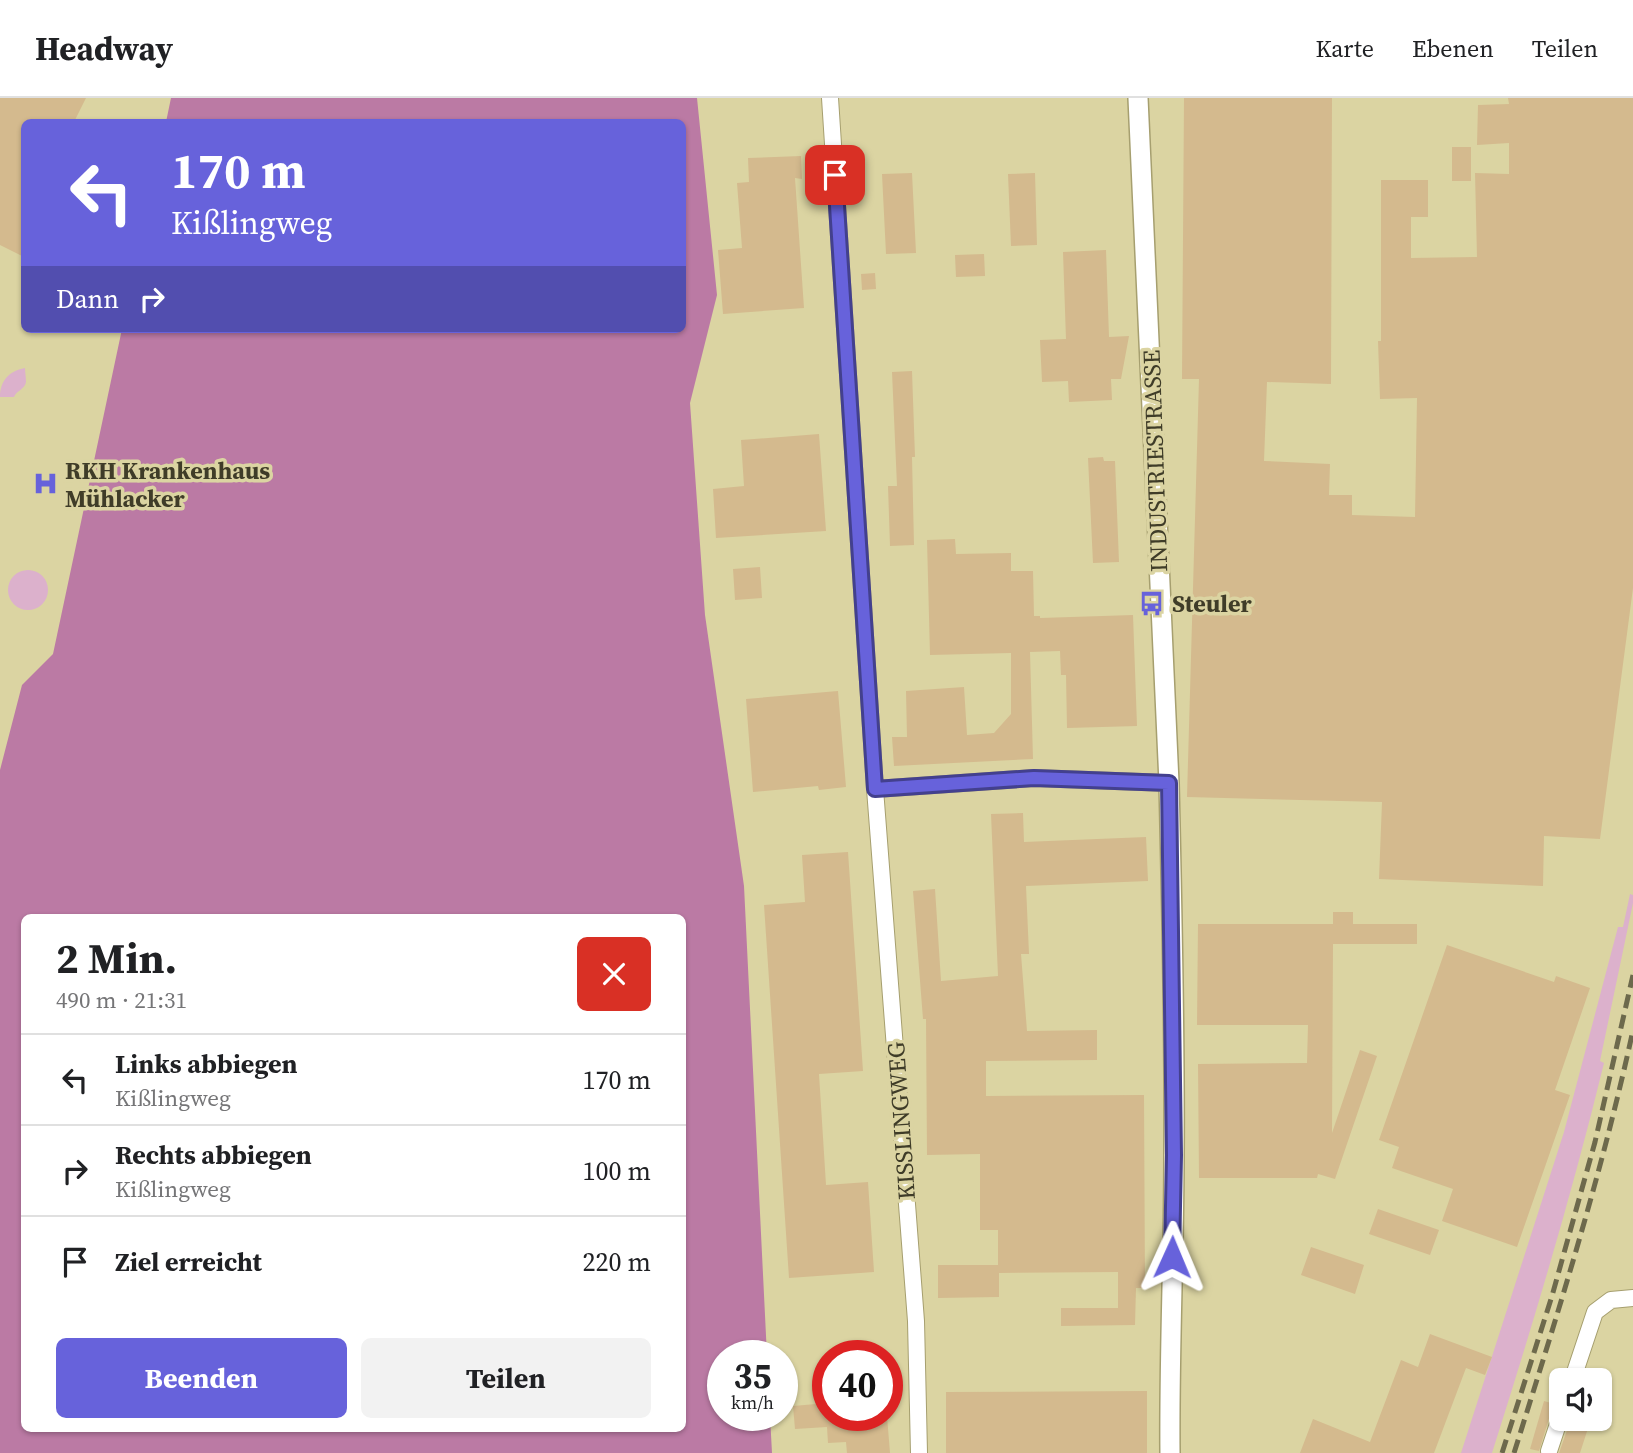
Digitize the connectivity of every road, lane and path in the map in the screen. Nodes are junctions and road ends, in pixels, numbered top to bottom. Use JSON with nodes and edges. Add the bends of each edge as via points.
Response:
{"nodes":[{"id":1,"x":830,"y":98,"type":"edge"},
{"id":2,"x":1138,"y":98,"type":"edge"},
{"id":3,"x":1169,"y":783,"type":"junction"},
{"id":4,"x":875,"y":789,"type":"junction"},
{"id":5,"x":1633,"y":1298,"type":"edge"},
{"id":6,"x":1576,"y":1368,"type":"edge"},
{"id":7,"x":1556,"y":1431,"type":"edge"},
{"id":8,"x":1549,"y":1451,"type":"edge"},
{"id":9,"x":919,"y":1453,"type":"edge"},
{"id":10,"x":1170,"y":1453,"type":"edge"}],
"edges":[{"from":1,"to":4,"type":"street","name":"KISSLINGWEG"},
{"from":2,"to":3,"type":"street","name":"INDUSTRIESTRASSE"},
{"from":3,"to":4,"type":"street","via":[[1034,778]]},
{"from":3,"to":10,"type":"street","name":"INDUSTRIESTRASSE","via":[[1174,1155]]},
{"from":4,"to":9,"type":"street","name":"KISSLINGWEG","via":[[916,1321]]},
{"from":5,"to":6,"type":"street","via":[[1611,1300],[1595,1312]]},
{"from":7,"to":8,"type":"street"}]}
